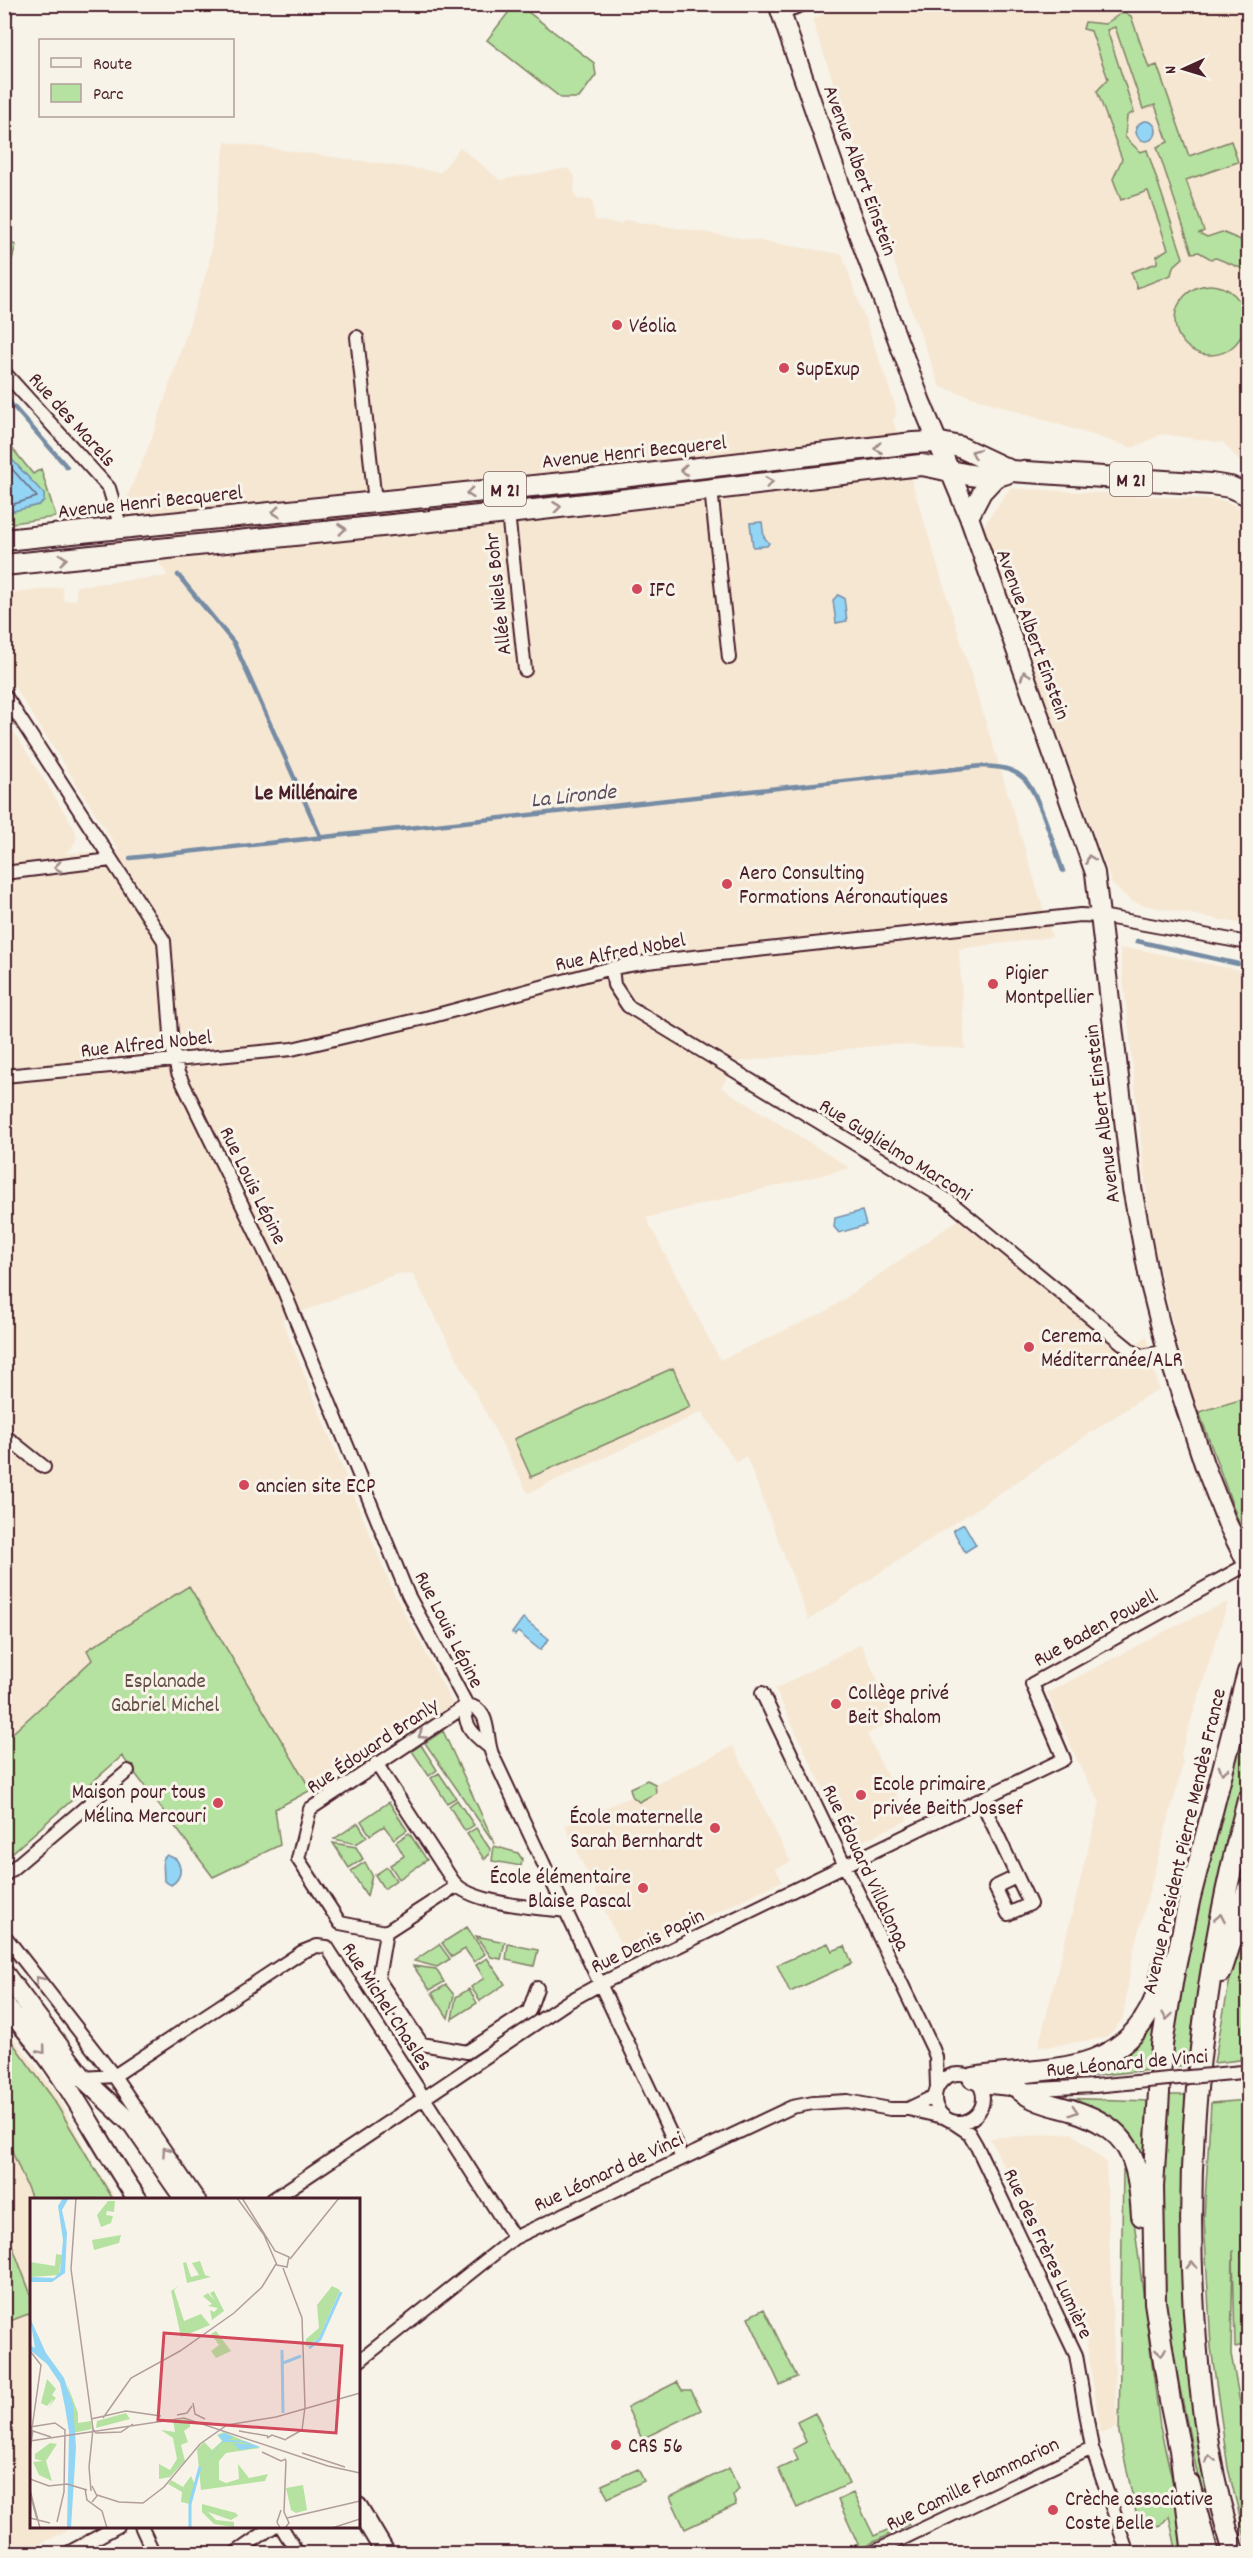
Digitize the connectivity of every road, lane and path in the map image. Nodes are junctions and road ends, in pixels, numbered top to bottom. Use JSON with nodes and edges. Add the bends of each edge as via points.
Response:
{"nodes":[{"id":1,"x":6,"y":4,"type":"edge"},
{"id":2,"x":804,"y":4,"type":"edge"},
{"id":3,"x":780,"y":9,"type":"edge"},
{"id":4,"x":4,"y":19,"type":"edge"},
{"id":5,"x":357,"y":337,"type":"dead end"},
{"id":6,"x":4,"y":372,"type":"edge"},
{"id":7,"x":936,"y":442,"type":"junction"},
{"id":8,"x":950,"y":471,"type":"junction"},
{"id":9,"x":1004,"y":474,"type":"junction"},
{"id":10,"x":711,"y":489,"type":"junction"},
{"id":11,"x":1248,"y":495,"type":"edge"},
{"id":12,"x":375,"y":502,"type":"junction"},
{"id":13,"x":508,"y":513,"type":"junction"},
{"id":14,"x":969,"y":518,"type":"junction"},
{"id":15,"x":121,"y":528,"type":"junction"},
{"id":16,"x":4,"y":540,"type":"edge"},
{"id":17,"x":4,"y":565,"type":"edge"},
{"id":18,"x":729,"y":658,"type":"dead end"},
{"id":19,"x":525,"y":670,"type":"dead end"},
{"id":20,"x":4,"y":694,"type":"edge"},
{"id":21,"x":111,"y":860,"type":"junction"},
{"id":22,"x":4,"y":873,"type":"edge"},
{"id":23,"x":1101,"y":916,"type":"junction"},
{"id":24,"x":1248,"y":943,"type":"edge"},
{"id":25,"x":612,"y":968,"type":"junction"},
{"id":26,"x":175,"y":1060,"type":"junction"},
{"id":27,"x":4,"y":1076,"type":"edge"},
{"id":28,"x":1167,"y":1351,"type":"junction"},
{"id":29,"x":4,"y":1435,"type":"edge"},
{"id":30,"x":44,"y":1467,"type":"dead end"},
{"id":31,"x":1248,"y":1565,"type":"edge"},
{"id":32,"x":1248,"y":1672,"type":"edge"},
{"id":33,"x":762,"y":1693,"type":"dead end"},
{"id":34,"x":467,"y":1705,"type":"junction"},
{"id":35,"x":489,"y":1747,"type":"junction"},
{"id":36,"x":1064,"y":1759,"type":"joint"},
{"id":37,"x":376,"y":1763,"type":"junction"},
{"id":38,"x":128,"y":1771,"type":"dead end"},
{"id":39,"x":981,"y":1800,"type":"junction"},
{"id":40,"x":1248,"y":1800,"type":"edge"},
{"id":41,"x":845,"y":1866,"type":"junction"},
{"id":42,"x":4,"y":1876,"type":"edge"},
{"id":43,"x":1016,"y":1877,"type":"dead end"},
{"id":44,"x":457,"y":1886,"type":"junction"},
{"id":45,"x":1248,"y":1889,"type":"edge"},
{"id":46,"x":1190,"y":1897,"type":"junction"},
{"id":47,"x":566,"y":1911,"type":"junction"},
{"id":48,"x":386,"y":1932,"type":"junction"},
{"id":49,"x":4,"y":1935,"type":"edge"},
{"id":50,"x":4,"y":1973,"type":"edge"},
{"id":51,"x":602,"y":1983,"type":"junction"},
{"id":52,"x":537,"y":1988,"type":"dead end"},
{"id":53,"x":4,"y":2004,"type":"edge"},
{"id":54,"x":1203,"y":2017,"type":"junction"},
{"id":55,"x":936,"y":2057,"type":"junction"},
{"id":56,"x":1245,"y":2072,"type":"edge"},
{"id":57,"x":114,"y":2076,"type":"junction"},
{"id":58,"x":83,"y":2078,"type":"junction"},
{"id":59,"x":973,"y":2080,"type":"junction"},
{"id":60,"x":1014,"y":2090,"type":"junction"},
{"id":61,"x":936,"y":2092,"type":"junction"},
{"id":62,"x":425,"y":2098,"type":"junction"},
{"id":63,"x":106,"y":2100,"type":"junction"},
{"id":64,"x":983,"y":2105,"type":"junction"},
{"id":65,"x":908,"y":2109,"type":"junction"},
{"id":66,"x":974,"y":2118,"type":"junction"},
{"id":67,"x":949,"y":2120,"type":"junction"},
{"id":68,"x":976,"y":2145,"type":"junction"},
{"id":69,"x":682,"y":2157,"type":"junction"},
{"id":70,"x":137,"y":2198,"type":"edge"},
{"id":71,"x":184,"y":2198,"type":"edge"},
{"id":72,"x":198,"y":2198,"type":"edge"},
{"id":73,"x":274,"y":2198,"type":"edge"},
{"id":74,"x":514,"y":2238,"type":"junction"},
{"id":75,"x":1155,"y":2302,"type":"junction"},
{"id":76,"x":360,"y":2360,"type":"edge"},
{"id":77,"x":1092,"y":2448,"type":"junction"},
{"id":78,"x":1180,"y":2450,"type":"junction"},
{"id":79,"x":360,"y":2510,"type":"edge"},
{"id":80,"x":114,"y":2528,"type":"edge"},
{"id":81,"x":142,"y":2528,"type":"edge"},
{"id":82,"x":271,"y":2528,"type":"edge"},
{"id":83,"x":282,"y":2528,"type":"edge"},
{"id":84,"x":66,"y":2553,"type":"edge"},
{"id":85,"x":154,"y":2553,"type":"edge"},
{"id":86,"x":234,"y":2553,"type":"edge"},
{"id":87,"x":298,"y":2553,"type":"edge"},
{"id":88,"x":386,"y":2553,"type":"edge"},
{"id":89,"x":870,"y":2553,"type":"edge"},
{"id":90,"x":1128,"y":2553,"type":"edge"},
{"id":91,"x":1193,"y":2553,"type":"edge"},
{"id":92,"x":1209,"y":2553,"type":"edge"},
{"id":93,"x":1233,"y":2553,"type":"edge"}],
"edges":[{"from":1,"to":4,"type":"street"},
{"from":2,"to":3,"type":"street"},
{"from":3,"to":7,"type":"main road","name":"Avenue Albert Einstein","via":[[844,196]]},
{"from":5,"to":12,"type":"street"},
{"from":6,"to":15,"type":"street","name":"Rue des Marels","via":[[109,488]]},
{"from":7,"to":8,"type":"main road","name":"Avenue Albert Einstein"},
{"from":9,"to":7,"type":"main road","name":"Avenue Henri Becquerel","number":"M 21","one_way":true,"via":[[960,447]]},
{"from":7,"to":12,"type":"main road","name":"Avenue Henri Becquerel","number":"M 21","one_way":true},
{"from":8,"to":9,"type":"main road","name":"Avenue Henri Becquerel","number":"M 21"},
{"from":10,"to":8,"type":"main road","name":"Avenue Henri Becquerel","number":"M 21","one_way":true,"via":[[921,465]]},
{"from":8,"to":14,"type":"main road","name":"Avenue Albert Einstein"},
{"from":9,"to":11,"type":"main road","name":"Avenue Henri Becquerel","number":"M 21","via":[[1211,484]]},
{"from":9,"to":14,"type":"main road","via":[[982,492]]},
{"from":13,"to":10,"type":"main road","name":"Avenue Henri Becquerel","number":"M 21","one_way":true},
{"from":10,"to":18,"type":"street"},
{"from":12,"to":15,"type":"main road","name":"Avenue Henri Becquerel","number":"M 21","one_way":true},
{"from":17,"to":13,"type":"main road","name":"Avenue Henri Becquerel","number":"M 21","one_way":true},
{"from":13,"to":19,"type":"street","name":"Allée Niels Bohr"},
{"from":23,"to":14,"type":"main road","name":"Avenue Albert Einstein","one_way":true,"via":[[1095,873]]},
{"from":15,"to":16,"type":"main road","name":"Avenue Henri Becquerel","number":"M 21"},
{"from":20,"to":21,"type":"street","name":"Rue Louis Lépine"},
{"from":21,"to":22,"type":"street","one_way":true},
{"from":21,"to":26,"type":"street","name":"Rue Louis Lépine","via":[[164,941]]},
{"from":23,"to":24,"type":"street","name":"Rue Alfred Nobel"},
{"from":23,"to":25,"type":"street","name":"Rue Alfred Nobel","via":[[1033,919],[688,956]]},
{"from":23,"to":28,"type":"main road","name":"Avenue Albert Einstein","via":[[1132,1188]]},
{"from":25,"to":26,"type":"street","name":"Rue Alfred Nobel","via":[[292,1049]]},
{"from":25,"to":28,"type":"street","name":"Rue Guglielmo Marconi","via":[[614,985],[628,1006],[949,1201],[1133,1352],[1142,1356]]},
{"from":26,"to":27,"type":"street","name":"Rue Alfred Nobel"},
{"from":26,"to":34,"type":"street","name":"Rue Louis Lépine","via":[[284,1291],[408,1595]]},
{"from":28,"to":31,"type":"main road","name":"Avenue Albert Einstein","via":[[1204,1464]]},
{"from":29,"to":30,"type":"street"},
{"from":31,"to":36,"type":"street","name":"Rue Baden Powell","via":[[1032,1684]]},
{"from":32,"to":46,"type":"main road","name":"Avenue Président Pierre Mendès France","one_way":true},
{"from":33,"to":41,"type":"street","name":"Rue Édouard Villalonga"},
{"from":34,"to":35,"type":"street","name":"Rue Louis Lépine","via":[[464,1713],[472,1733]]},
{"from":34,"to":35,"type":"street","name":"Rue Louis Lépine","via":[[483,1715],[489,1729]]},
{"from":34,"to":37,"type":"street","name":"Rue Édouard Branly","one_way":true},
{"from":35,"to":47,"type":"street","name":"Rue Louis Lépine"},
{"from":36,"to":39,"type":"street","name":"Rue Denis Papin"},
{"from":37,"to":44,"type":"street"},
{"from":37,"to":48,"type":"street","name":"Rue Édouard Branly","via":[[312,1805],[298,1859],[340,1923]]},
{"from":38,"to":42,"type":"street"},
{"from":39,"to":41,"type":"street","name":"Rue Denis Papin"},
{"from":39,"to":43,"type":"street","via":[[1030,1904],[1008,1914],[995,1887]]},
{"from":54,"to":40,"type":"main road","one_way":true,"via":[[1222,1905]]},
{"from":41,"to":51,"type":"street","name":"Rue Denis Papin"},
{"from":41,"to":55,"type":"street","name":"Rue Édouard Villalonga"},
{"from":44,"to":47,"type":"street","via":[[466,1894]]},
{"from":44,"to":48,"type":"street"},
{"from":45,"to":54,"type":"main road","via":[[1221,1971],[1215,2005]]},
{"from":46,"to":59,"type":"main road","via":[[1178,1907],[1152,2006],[1133,2037],[1114,2051],[1089,2061]]},
{"from":46,"to":75,"type":"main road","name":"Avenue Président Pierre Mendès France","one_way":true,"via":[[1162,2045],[1153,2187]]},
{"from":47,"to":51,"type":"street","name":"Rue Louis Lépine"},
{"from":48,"to":52,"type":"street","via":[[378,1979],[422,2043],[467,2052],[529,2012]]},
{"from":57,"to":49,"type":"street","one_way":true},
{"from":50,"to":58,"type":"main road"},
{"from":51,"to":62,"type":"street","name":"Rue Denis Papin"},
{"from":51,"to":69,"type":"street","name":"Rue Louis Lépine"},
{"from":53,"to":70,"type":"main road","one_way":true,"via":[[50,2060]]},
{"from":93,"to":54,"type":"main road","one_way":true,"via":[[1207,2448],[1193,2302],[1192,2120]]},
{"from":55,"to":59,"type":"street"},
{"from":55,"to":61,"type":"street","name":"Rue Édouard Villalonga"},
{"from":56,"to":60,"type":"street","name":"Rue Léonard de Vinci","bridge":true},
{"from":57,"to":58,"type":"street"},
{"from":57,"to":62,"type":"street","name":"Rue Michel Chasles","via":[[302,1952],[322,1945],[337,1960]]},
{"from":57,"to":63,"type":"street"},
{"from":72,"to":57,"type":"street","one_way":true},
{"from":58,"to":63,"type":"main road"},
{"from":59,"to":60,"type":"street","name":"Rue Léonard de Vinci"},
{"from":59,"to":61,"type":"street","via":[[949,2076]]},
{"from":59,"to":64,"type":"street"},
{"from":60,"to":64,"type":"street","name":"Rue Léonard de Vinci"},
{"from":60,"to":75,"type":"main road","one_way":true,"via":[[1089,2116],[1127,2146],[1138,2172],[1145,2254]]},
{"from":61,"to":65,"type":"street","name":"Rue Léonard de Vinci"},
{"from":61,"to":67,"type":"street","via":[[935,2104]]},
{"from":62,"to":73,"type":"street","name":"Rue Denis Papin"},
{"from":62,"to":74,"type":"street","name":"Rue Michel Chasles"},
{"from":63,"to":71,"type":"main road","via":[[133,2125]]},
{"from":64,"to":66,"type":"street"},
{"from":65,"to":67,"type":"street","name":"Rue Léonard de Vinci"},
{"from":65,"to":69,"type":"street","name":"Rue Léonard de Vinci","via":[[847,2101],[792,2107]]},
{"from":66,"to":67,"type":"street"},
{"from":66,"to":68,"type":"street","name":"Rue des Frères Lumière"},
{"from":67,"to":68,"type":"street","name":"Rue des Frères Lumière","via":[[969,2133]]},
{"from":68,"to":77,"type":"street","name":"Rue des Frères Lumière","via":[[1076,2355]]},
{"from":69,"to":74,"type":"street","name":"Rue Léonard de Vinci"},
{"from":74,"to":76,"type":"street","name":"Rue Léonard de Vinci"},
{"from":75,"to":78,"type":"main road","name":"Avenue Président Pierre Mendès France","one_way":true},
{"from":77,"to":89,"type":"street","name":"Rue Camille Flammarion"},
{"from":77,"to":90,"type":"street","name":"Rue des Frères Lumière"},
{"from":78,"to":91,"type":"main road"},
{"from":78,"to":92,"type":"main road","name":"Avenue Président Pierre Mendès France"},
{"from":79,"to":88,"type":"main road"},
{"from":80,"to":84,"type":"street"},
{"from":81,"to":85,"type":"street"},
{"from":82,"to":86,"type":"street"},
{"from":83,"to":87,"type":"street"}]}
